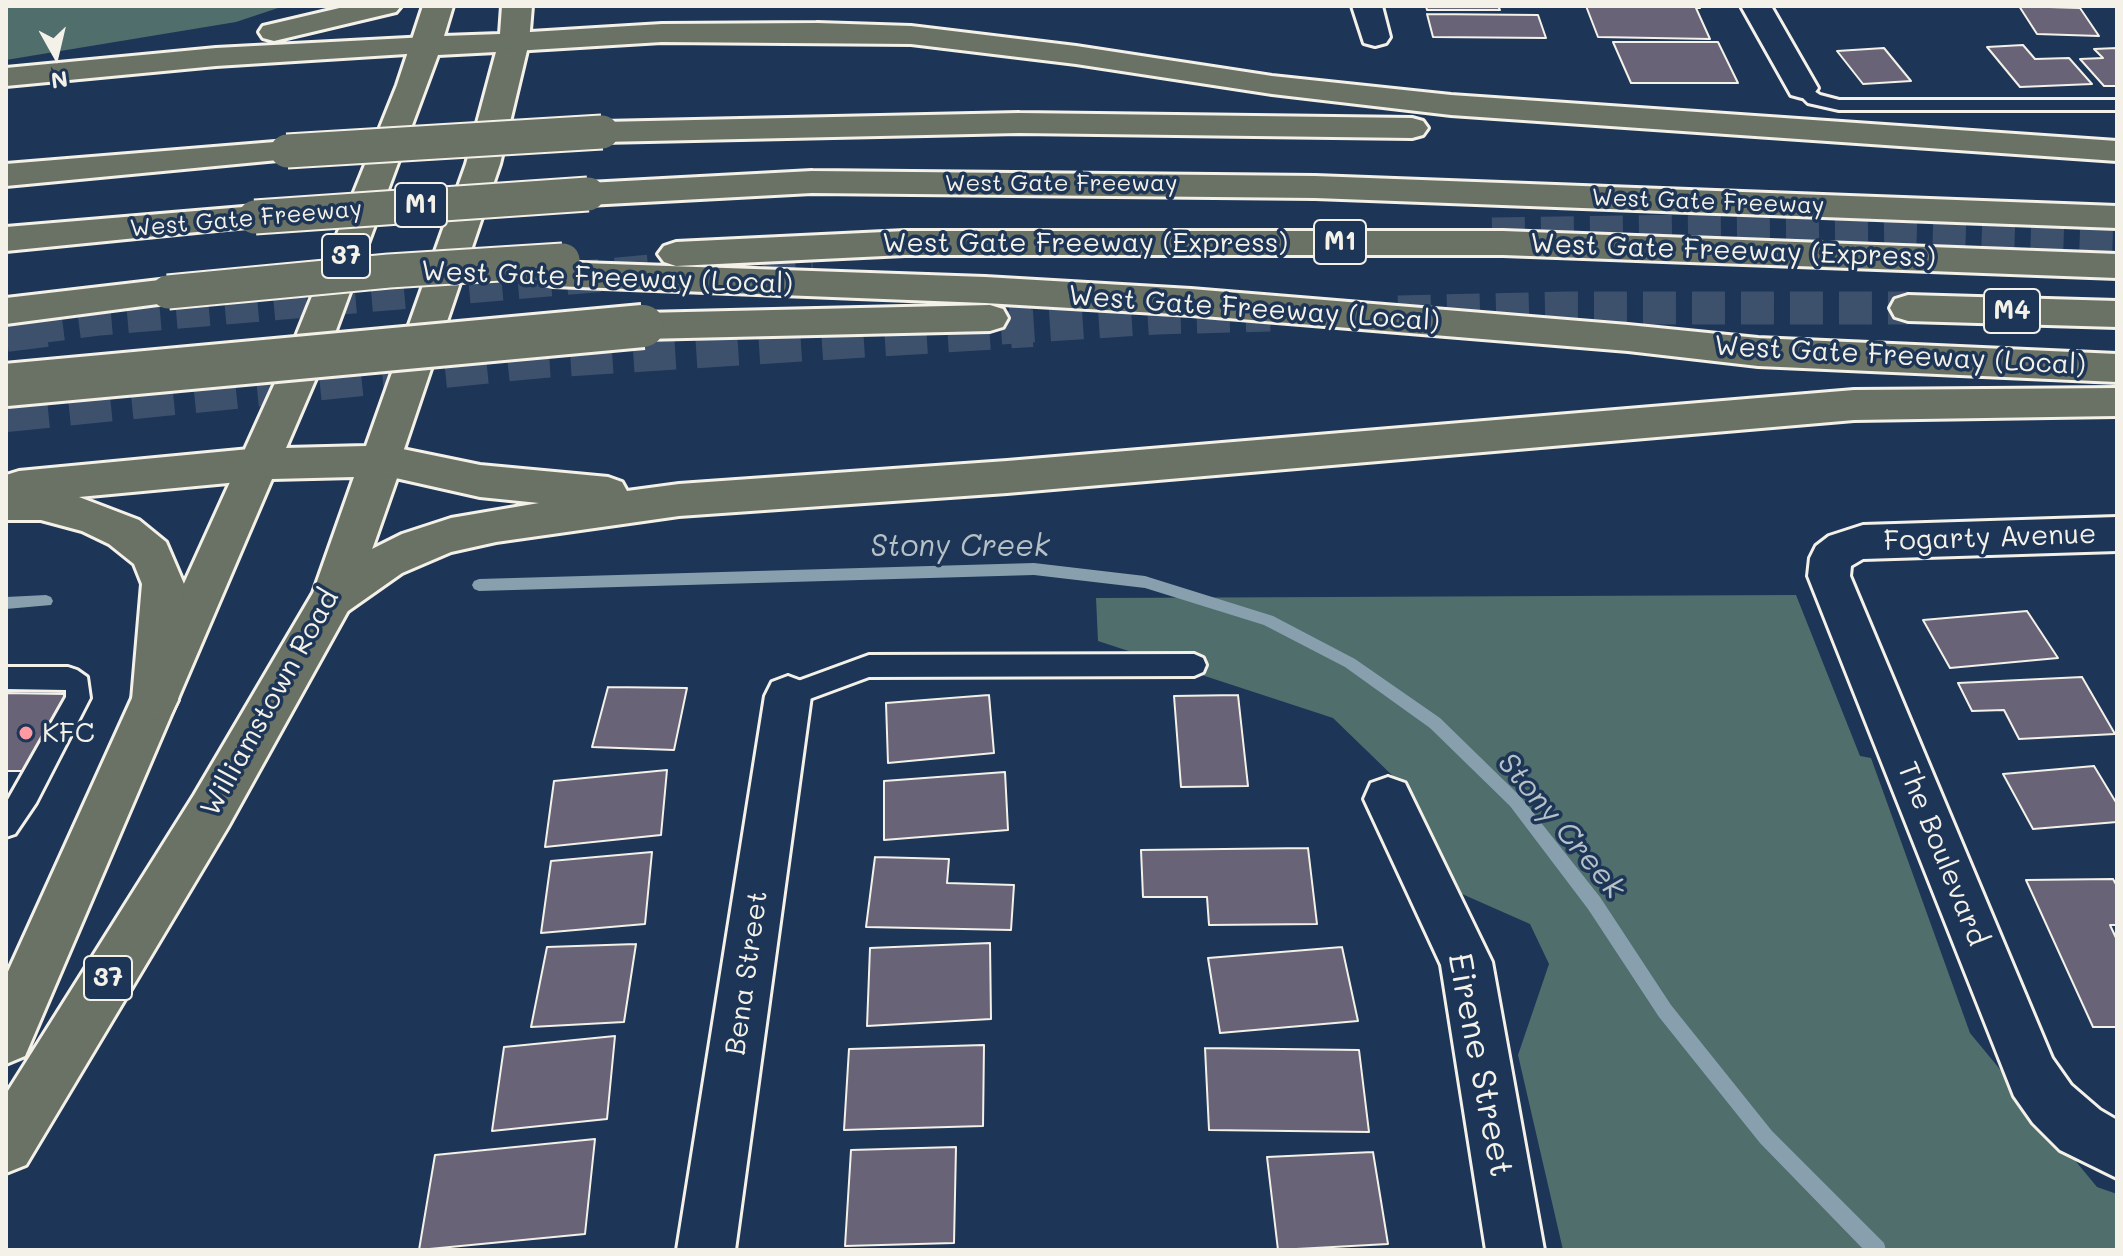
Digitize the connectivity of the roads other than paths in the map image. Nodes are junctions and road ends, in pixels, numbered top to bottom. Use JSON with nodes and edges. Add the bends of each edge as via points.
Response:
{"nodes":[{"id":1,"x":386,"y":6,"type":"edge"},
{"id":2,"x":438,"y":6,"type":"edge"},
{"id":3,"x":517,"y":6,"type":"edge"},
{"id":4,"x":613,"y":6,"type":"edge"},
{"id":5,"x":1367,"y":6,"type":"edge"},
{"id":6,"x":1756,"y":6,"type":"edge"},
{"id":7,"x":662,"y":33,"type":"junction"},
{"id":8,"x":1375,"y":37,"type":"dead end"},
{"id":9,"x":514,"y":42,"type":"junction"},
{"id":10,"x":427,"y":46,"type":"junction"},
{"id":11,"x":6,"y":69,"type":"edge"},
{"id":12,"x":6,"y":77,"type":"edge"},
{"id":13,"x":1802,"y":88,"type":"joint"},
{"id":14,"x":2117,"y":105,"type":"edge"},
{"id":15,"x":2117,"y":151,"type":"edge"},
{"id":16,"x":2117,"y":165,"type":"edge"},
{"id":17,"x":6,"y":175,"type":"edge"},
{"id":18,"x":2117,"y":217,"type":"edge"},
{"id":19,"x":6,"y":239,"type":"edge"},
{"id":20,"x":2117,"y":266,"type":"edge"},
{"id":21,"x":558,"y":267,"type":"junction"},
{"id":22,"x":1908,"y":308,"type":"tunnel mouth"},
{"id":23,"x":6,"y":311,"type":"tunnel mouth"},
{"id":24,"x":2117,"y":314,"type":"edge"},
{"id":25,"x":1628,"y":338,"type":"junction"},
{"id":26,"x":2117,"y":368,"type":"edge"},
{"id":27,"x":6,"y":385,"type":"edge"},
{"id":28,"x":2117,"y":402,"type":"edge"},
{"id":29,"x":383,"y":461,"type":"junction"},
{"id":30,"x":260,"y":464,"type":"junction"},
{"id":31,"x":6,"y":488,"type":"edge"},
{"id":32,"x":679,"y":500,"type":"junction"},
{"id":33,"x":6,"y":504,"type":"edge"},
{"id":34,"x":2117,"y":534,"type":"edge"},
{"id":35,"x":1863,"y":542,"type":"joint"},
{"id":36,"x":333,"y":598,"type":"junction"},
{"id":37,"x":1194,"y":665,"type":"dead end"},
{"id":38,"x":6,"y":678,"type":"edge"},
{"id":39,"x":788,"y":696,"type":"joint"},
{"id":40,"x":155,"y":700,"type":"junction"},
{"id":41,"x":1388,"y":799,"type":"dead end"},
{"id":42,"x":6,"y":825,"type":"edge"},
{"id":43,"x":6,"y":1037,"type":"edge"},
{"id":44,"x":6,"y":1145,"type":"edge"},
{"id":45,"x":2117,"y":1150,"type":"edge"},
{"id":46,"x":706,"y":1250,"type":"edge"},
{"id":47,"x":1515,"y":1250,"type":"edge"}],
"edges":[{"from":1,"to":11,"type":"main road","via":[[257,34],[91,53]]},
{"from":2,"to":10,"type":"main road","number":"37"},
{"from":3,"to":9,"type":"main road","number":"37"},
{"from":4,"to":7,"type":"main road","via":[[636,25]]},
{"from":5,"to":8,"type":"street"},
{"from":6,"to":13,"type":"street"},
{"from":7,"to":9,"type":"main road"},
{"from":7,"to":15,"type":"main road","via":[[911,35],[1451,105]]},
{"from":9,"to":10,"type":"main road"},
{"from":9,"to":29,"type":"main road","name":"Williamstown Road","number":"37","via":[[483,164]]},
{"from":10,"to":12,"type":"main road","via":[[216,57]]},
{"from":10,"to":30,"type":"main road","number":"37"},
{"from":13,"to":14,"type":"lane","via":[[1814,99],[1839,105]]},
{"from":16,"to":17,"type":"main road","number":"M1","bridge":true,"via":[[1345,125],[1019,123],[602,132]]},
{"from":18,"to":19,"type":"main road","name":"West Gate Freeway","number":"M1","bridge":true,"via":[[1315,187],[812,182],[255,217]]},
{"from":20,"to":21,"type":"main road","name":"West Gate Freeway (Express)","number":"M1","via":[[1694,248],[1281,242],[905,243]]},
{"from":21,"to":23,"type":"main road","name":"West Gate Freeway (Local)","number":"M1","bridge":true,"via":[[389,271]]},
{"from":21,"to":25,"type":"main road","name":"West Gate Freeway (Local)","number":"M1","via":[[1175,301]]},
{"from":22,"to":24,"type":"main road","number":"M4"},
{"from":25,"to":26,"type":"main road","name":"West Gate Freeway (Local)","number":"M1","via":[[1789,354]]},
{"from":25,"to":27,"type":"main road","bridge":true,"via":[[983,318],[643,326]]},
{"from":28,"to":32,"type":"main road","via":[[1854,405]]},
{"from":29,"to":30,"type":"main road"},
{"from":29,"to":32,"type":"main road","via":[[480,481]]},
{"from":29,"to":36,"type":"main road","name":"Williamstown Road","number":"37"},
{"from":30,"to":31,"type":"main road"},
{"from":30,"to":40,"type":"main road","number":"37"},
{"from":32,"to":36,"type":"main road","via":[[451,535],[387,561]]},
{"from":33,"to":40,"type":"main road","via":[[41,504],[92,517],[124,532],[151,554],[163,584]]},
{"from":34,"to":35,"type":"street","name":"Fogarty Avenue"},
{"from":35,"to":45,"type":"street","name":"The Boulevard","via":[[1831,558],[1829,576],[2033,1077],[2080,1130]]},
{"from":36,"to":44,"type":"main road","name":"Williamstown Road","number":"37","via":[[211,811]]},
{"from":37,"to":39,"type":"lane","via":[[869,666]]},
{"from":38,"to":42,"type":"lane","via":[[68,678],[78,685],[78,698]]},
{"from":39,"to":46,"type":"street","name":"Bena Street"},
{"from":40,"to":43,"type":"main road","number":"37"},
{"from":41,"to":47,"type":"street","name":"Eirene Street","via":[[1466,962]]}]}
